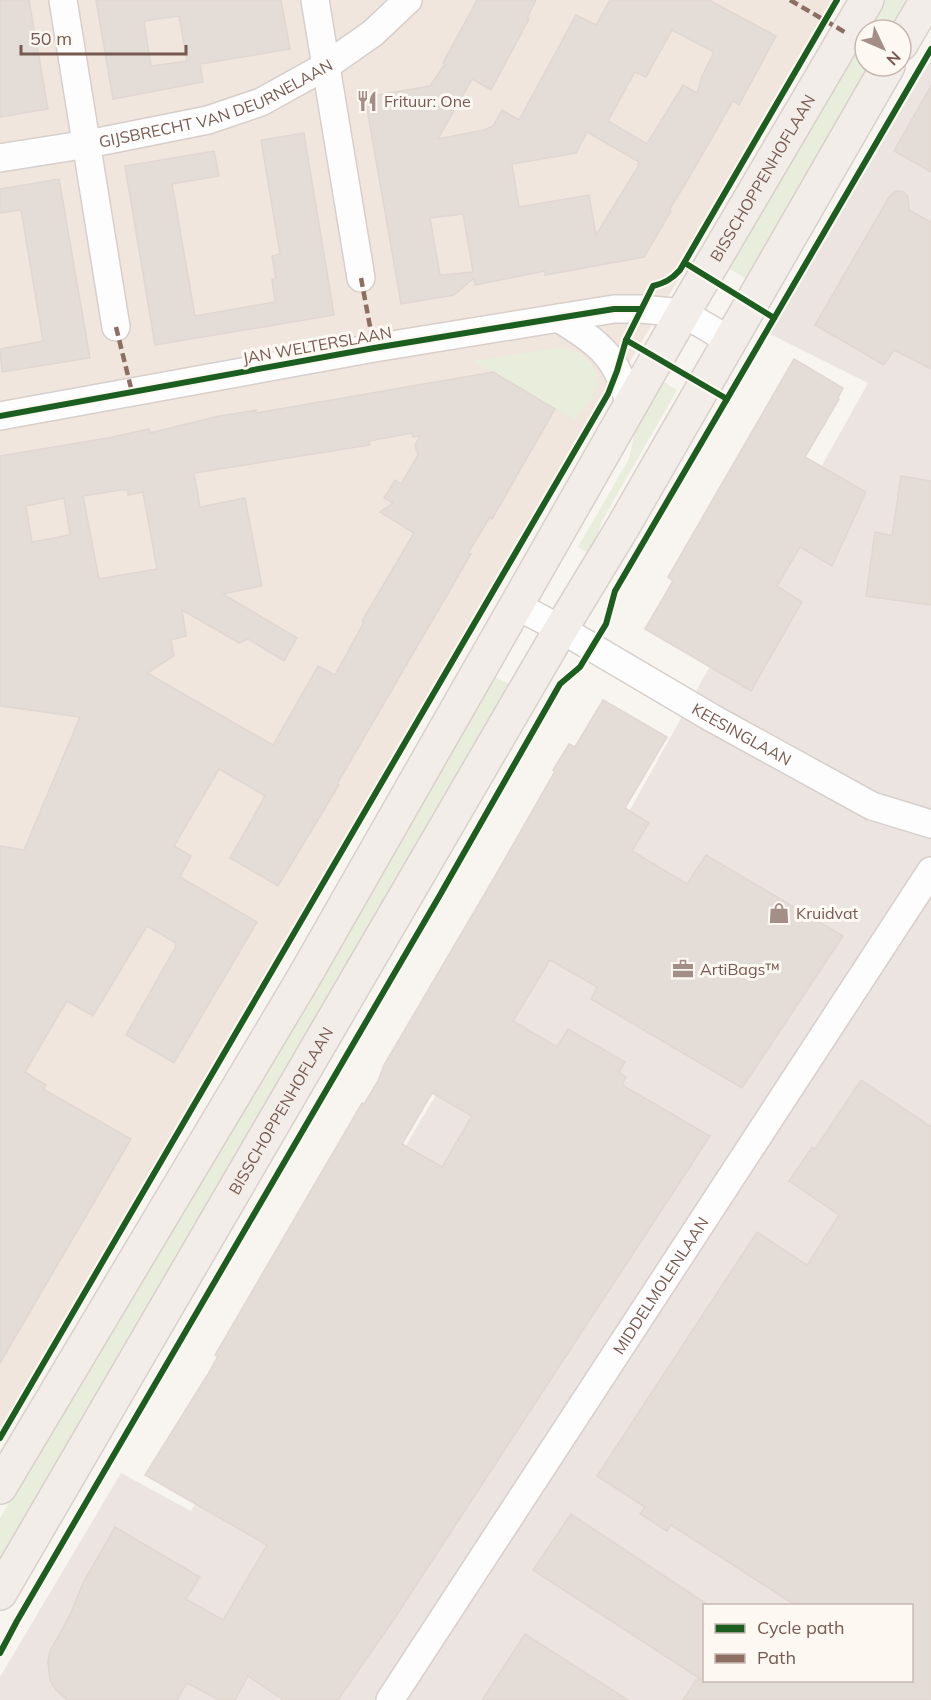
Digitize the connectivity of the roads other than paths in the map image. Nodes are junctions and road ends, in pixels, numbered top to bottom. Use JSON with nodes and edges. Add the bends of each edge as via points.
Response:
{"nodes":[{"id":1,"x":63,"y":0,"type":"edge"},
{"id":2,"x":315,"y":0,"type":"edge"},
{"id":3,"x":408,"y":0,"type":"edge"},
{"id":4,"x":867,"y":0,"type":"edge"},
{"id":5,"x":927,"y":0,"type":"edge"},
{"id":6,"x":913,"y":24,"type":"edge"},
{"id":7,"x":326,"y":66,"type":"junction"},
{"id":8,"x":881,"y":78,"type":"edge"},
{"id":9,"x":88,"y":144,"type":"junction"},
{"id":10,"x":0,"y":158,"type":"edge"},
{"id":11,"x":361,"y":278,"type":"dead end"},
{"id":12,"x":683,"y":313,"type":"junction"},
{"id":13,"x":558,"y":318,"type":"junction"},
{"id":14,"x":116,"y":327,"type":"dead end"},
{"id":15,"x":729,"y":340,"type":"junction"},
{"id":16,"x":630,"y":408,"type":"junction"},
{"id":17,"x":0,"y":416,"type":"edge"},
{"id":18,"x":515,"y":605,"type":"junction"},
{"id":19,"x":561,"y":628,"type":"junction"},
{"id":20,"x":931,"y":824,"type":"edge"},
{"id":21,"x":931,"y":871,"type":"edge"},
{"id":22,"x":0,"y":1487,"type":"edge"},
{"id":23,"x":0,"y":1593,"type":"edge"},
{"id":24,"x":390,"y":1700,"type":"edge"}],
"edges":[{"from":1,"to":9,"type":"street"},
{"from":2,"to":7,"type":"street"},
{"from":3,"to":7,"type":"street","name":"GIJSBRECHT VAN DEURNELAAN","via":[[373,33]]},
{"from":4,"to":12,"type":"main road","name":"BISSCHOPPENHOFLAAN"},
{"from":5,"to":6,"type":"main road"},
{"from":7,"to":9,"type":"street","name":"GIJSBRECHT VAN DEURNELAAN","via":[[261,102],[208,120]]},
{"from":7,"to":11,"type":"street"},
{"from":8,"to":15,"type":"main road","name":"BISSCHOPPENHOFLAAN"},
{"from":9,"to":10,"type":"street","name":"GIJSBRECHT VAN DEURNELAAN"},
{"from":9,"to":14,"type":"street"},
{"from":12,"to":13,"type":"street","name":"JAN WELTERSLAAN","via":[[614,309]]},
{"from":12,"to":15,"type":"street","name":"JAN WELTERSLAAN"},
{"from":12,"to":16,"type":"main road","name":"BISSCHOPPENHOFLAAN"},
{"from":13,"to":16,"type":"street","via":[[594,341],[610,359]]},
{"from":13,"to":17,"type":"street","name":"JAN WELTERSLAAN"},
{"from":15,"to":19,"type":"main road","name":"BISSCHOPPENHOFLAAN"},
{"from":16,"to":18,"type":"main road","name":"BISSCHOPPENHOFLAAN"},
{"from":18,"to":19,"type":"street"},
{"from":18,"to":22,"type":"main road","name":"BISSCHOPPENHOFLAAN","via":[[303,979]]},
{"from":19,"to":20,"type":"street","name":"KEESINGLAAN","via":[[712,718],[872,806]]},
{"from":19,"to":23,"type":"main road","name":"BISSCHOPPENHOFLAAN"},
{"from":21,"to":24,"type":"street","name":"MIDDELMOLENLAAN"}]}
